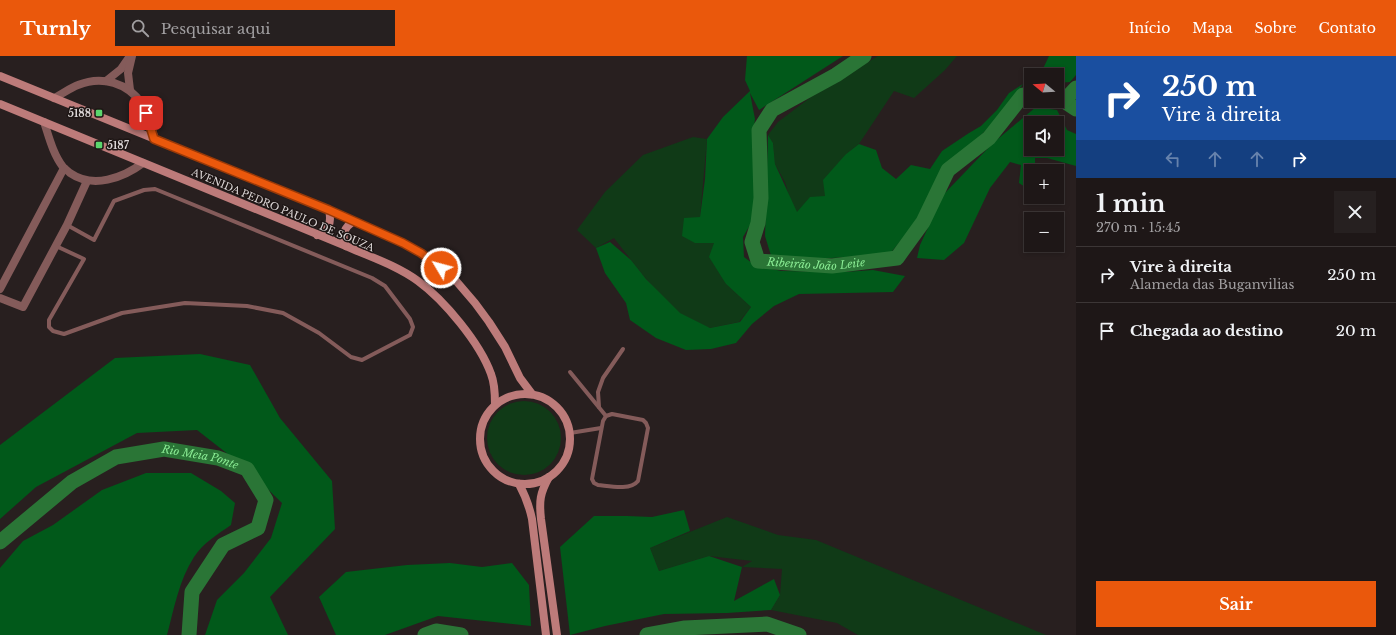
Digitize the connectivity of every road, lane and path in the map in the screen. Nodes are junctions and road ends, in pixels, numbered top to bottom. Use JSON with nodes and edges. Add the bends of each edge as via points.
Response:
{"nodes":[{"id":1,"x":131,"y":56,"type":"edge"},
{"id":2,"x":0,"y":76,"type":"edge"},
{"id":3,"x":106,"y":80,"type":"junction"},
{"id":4,"x":130,"y":90,"type":"junction"},
{"id":5,"x":54,"y":98,"type":"junction"},
{"id":6,"x":0,"y":104,"type":"edge"},
{"id":7,"x":44,"y":122,"type":"junction"},
{"id":8,"x":154,"y":139,"type":"junction"},
{"id":9,"x":143,"y":162,"type":"junction"},
{"id":10,"x":64,"y":168,"type":"junction"},
{"id":11,"x":87,"y":181,"type":"junction"},
{"id":12,"x":329,"y":210,"type":"junction"},
{"id":13,"x":354,"y":221,"type":"junction"},
{"id":14,"x":67,"y":225,"type":"junction"},
{"id":15,"x":317,"y":235,"type":"junction"},
{"id":16,"x":56,"y":246,"type":"junction"},
{"id":17,"x":346,"y":246,"type":"junction"},
{"id":18,"x":0,"y":289,"type":"edge"},
{"id":19,"x":0,"y":298,"type":"edge"},
{"id":20,"x":623,"y":349,"type":"dead end"},
{"id":21,"x":570,"y":372,"type":"dead end"},
{"id":22,"x":532,"y":394,"type":"junction"},
{"id":23,"x":495,"y":404,"type":"junction"},
{"id":24,"x":599,"y":407,"type":"junction"},
{"id":25,"x":606,"y":416,"type":"junction"},
{"id":26,"x":601,"y":428,"type":"junction"},
{"id":27,"x":570,"y":433,"type":"junction"},
{"id":28,"x":550,"y":476,"type":"junction"},
{"id":29,"x":518,"y":484,"type":"junction"},
{"id":30,"x":546,"y":631,"type":"edge"},
{"id":31,"x":557,"y":635,"type":"edge"}],
"edges":[{"from":1,"to":3,"type":"street","via":[[121,70]]},
{"from":1,"to":4,"type":"street","via":[[128,73]]},
{"from":2,"to":5,"type":"main road","name":"AVENIDA PEDRO PAULO DE SOUZA"},
{"from":3,"to":4,"type":"street"},
{"from":3,"to":5,"type":"street","via":[[79,84]]},
{"from":4,"to":8,"type":"street","via":[[143,105]]},
{"from":5,"to":8,"type":"main road","name":"AVENIDA PEDRO PAULO DE SOUZA"},
{"from":6,"to":7,"type":"main road","name":"AVENIDA PEDRO PAULO DE SOUZA"},
{"from":7,"to":9,"type":"main road","name":"AVENIDA PEDRO PAULO DE SOUZA"},
{"from":7,"to":10,"type":"street","via":[[54,152]]},
{"from":8,"to":12,"type":"main road","name":"AVENIDA PEDRO PAULO DE SOUZA"},
{"from":9,"to":11,"type":"street","via":[[133,171],[118,177]]},
{"from":9,"to":15,"type":"main road","name":"AVENIDA PEDRO PAULO DE SOUZA"},
{"from":10,"to":11,"type":"street"},
{"from":10,"to":18,"type":"street"},
{"from":11,"to":14,"type":"street"},
{"from":12,"to":13,"type":"main road","name":"AVENIDA PEDRO PAULO DE SOUZA"},
{"from":12,"to":15,"type":"main road","via":[[329,224],[326,230]]},
{"from":13,"to":17,"type":"main road","via":[[348,224],[343,235]]},
{"from":13,"to":22,"type":"main road","name":"AVENIDA PEDRO PAULO DE SOUZA","via":[[421,253],[457,282],[489,322],[520,378]]},
{"from":14,"to":16,"type":"street"},
{"from":14,"to":16,"type":"lane","via":[[94,240],[114,201],[144,190],[155,189],[372,278],[385,286],[410,319],[413,327],[410,335],[362,360],[351,357],[319,333],[283,313],[247,306],[185,303],[122,313],[64,334],[53,332],[49,327],[49,320],[84,259]]},
{"from":15,"to":17,"type":"main road","name":"AVENIDA PEDRO PAULO DE SOUZA"},
{"from":16,"to":19,"type":"street","via":[[23,307]]},
{"from":17,"to":23,"type":"main road","name":"AVENIDA PEDRO PAULO DE SOUZA","via":[[402,271],[418,281],[448,309],[486,363],[494,386]]},
{"from":20,"to":24,"type":"lane","via":[[603,378],[598,392]]},
{"from":21,"to":24,"type":"lane"},
{"from":22,"to":23,"type":"main road","via":[[517,394]]},
{"from":22,"to":27,"type":"main road","via":[[552,402],[567,421]]},
{"from":23,"to":29,"type":"main road","via":[[482,423],[480,446],[483,457],[498,475]]},
{"from":24,"to":25,"type":"lane"},
{"from":25,"to":26,"type":"lane"},
{"from":25,"to":26,"type":"lane","via":[[612,414],[643,420],[646,423],[648,428],[636,484],[628,487],[594,483],[592,479]]},
{"from":26,"to":27,"type":"lane"},
{"from":27,"to":28,"type":"main road","via":[[566,457]]},
{"from":28,"to":29,"type":"main road","via":[[535,483]]},
{"from":28,"to":31,"type":"main road","via":[[539,500]]},
{"from":29,"to":30,"type":"main road","via":[[529,504],[532,519]]}]}
